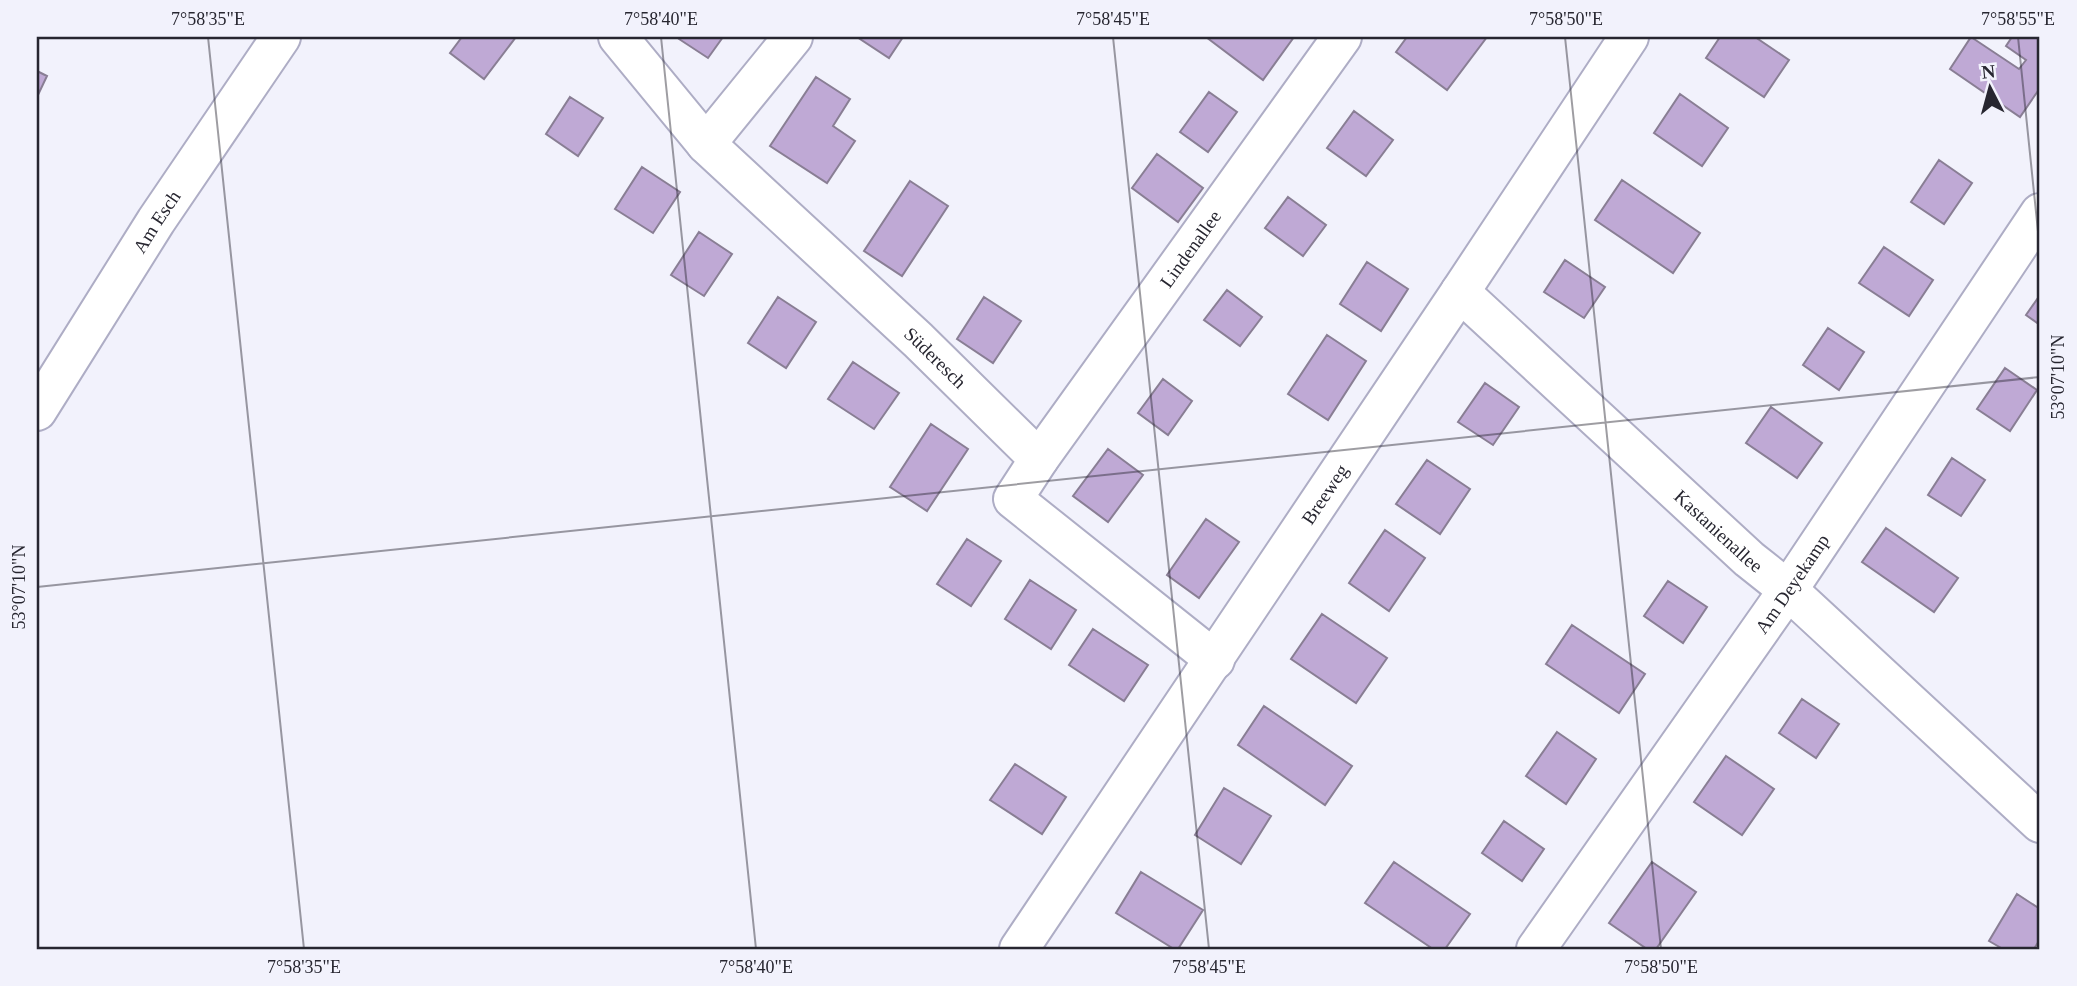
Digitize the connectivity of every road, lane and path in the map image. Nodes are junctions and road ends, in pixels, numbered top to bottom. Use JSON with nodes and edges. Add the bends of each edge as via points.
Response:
{"nodes":[{"id":1,"x":281,"y":37,"type":"edge"},
{"id":2,"x":618,"y":37,"type":"edge"},
{"id":3,"x":793,"y":37,"type":"edge"},
{"id":4,"x":1342,"y":37,"type":"edge"},
{"id":5,"x":1629,"y":37,"type":"edge"},
{"id":6,"x":706,"y":144,"type":"junction"},
{"id":7,"x":2040,"y":213,"type":"edge"},
{"id":8,"x":1460,"y":292,"type":"junction"},
{"id":9,"x":37,"y":411,"type":"edge"},
{"id":10,"x":1039,"y":459,"type":"junction"},
{"id":11,"x":1788,"y":590,"type":"junction"},
{"id":12,"x":1215,"y":660,"type":"junction"},
{"id":13,"x":2040,"y":823,"type":"edge"},
{"id":14,"x":1019,"y":949,"type":"edge"},
{"id":15,"x":1536,"y":949,"type":"edge"}],
"edges":[{"from":1,"to":9,"type":"street","name":"Am Esch","via":[[156,221]]},
{"from":2,"to":6,"type":"street","name":"Süderesch"},
{"from":3,"to":6,"type":"street"},
{"from":4,"to":10,"type":"street","name":"Lindenallee"},
{"from":5,"to":8,"type":"street","name":"Breeweg"},
{"from":6,"to":10,"type":"street","name":"Süderesch"},
{"from":7,"to":11,"type":"street","name":"Am Deyekamp"},
{"from":8,"to":11,"type":"street","name":"Kastanienallee"},
{"from":8,"to":12,"type":"street","name":"Breeweg"},
{"from":10,"to":12,"type":"street","via":[[1013,499]]},
{"from":11,"to":13,"type":"street","name":"Kastanienallee"},
{"from":11,"to":15,"type":"street","name":"Am Deyekamp"},
{"from":12,"to":14,"type":"street","name":"Breeweg"}]}
